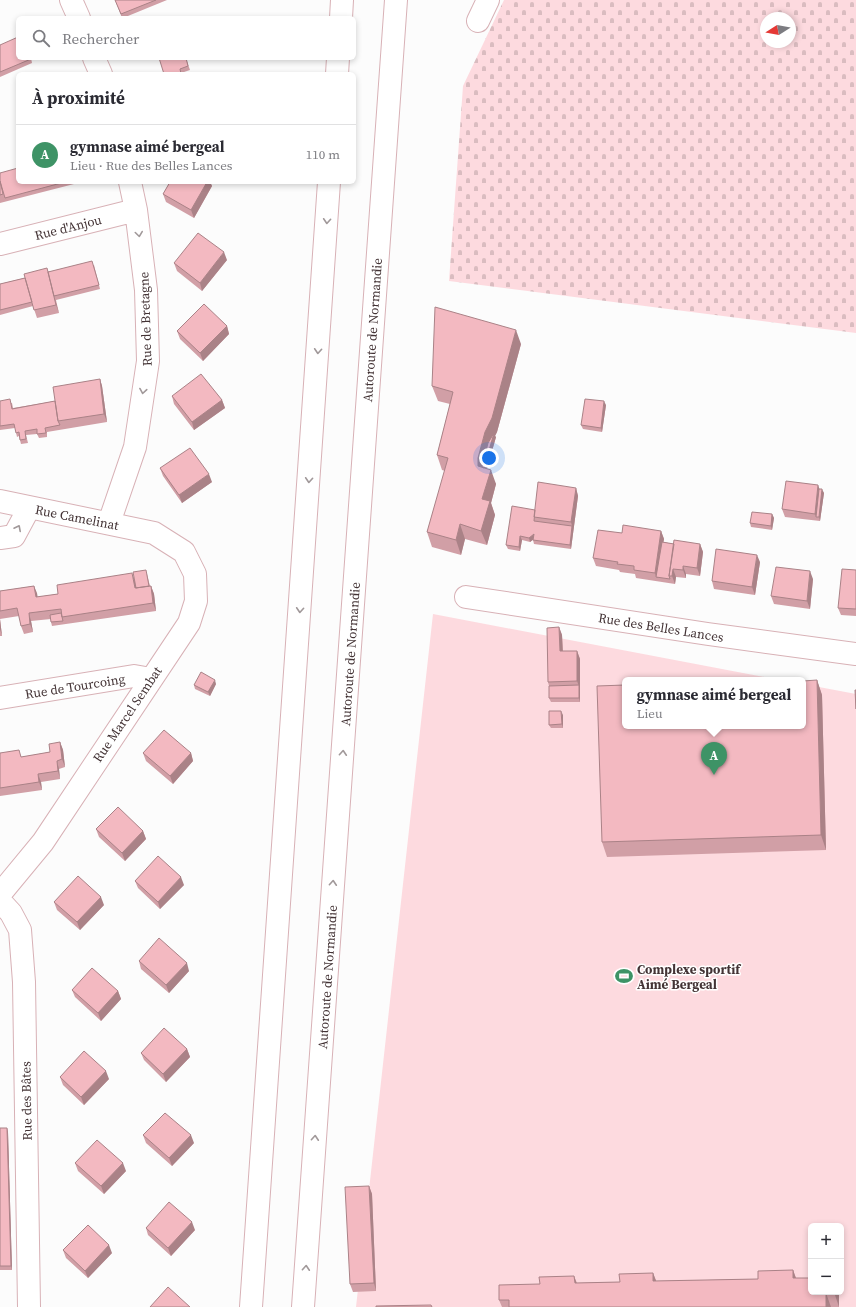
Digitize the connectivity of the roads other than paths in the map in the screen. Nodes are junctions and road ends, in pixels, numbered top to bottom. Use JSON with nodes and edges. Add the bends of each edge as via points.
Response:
{"nodes":[{"id":1,"x":71,"y":0,"type":"edge"},
{"id":2,"x":342,"y":0,"type":"edge"},
{"id":3,"x":396,"y":0,"type":"edge"},
{"id":4,"x":488,"y":0,"type":"edge"},
{"id":5,"x":77,"y":16,"type":"edge"},
{"id":6,"x":341,"y":16,"type":"edge"},
{"id":7,"x":478,"y":21,"type":"dead end"},
{"id":8,"x":95,"y":60,"type":"edge"},
{"id":9,"x":338,"y":60,"type":"edge"},
{"id":10,"x":100,"y":72,"type":"edge"},
{"id":11,"x":337,"y":72,"type":"edge"},
{"id":12,"x":130,"y":184,"type":"edge"},
{"id":13,"x":329,"y":184,"type":"edge"},
{"id":14,"x":136,"y":210,"type":"junction"},
{"id":15,"x":0,"y":244,"type":"edge"},
{"id":16,"x":0,"y":501,"type":"edge"},
{"id":17,"x":29,"y":508,"type":"junction"},
{"id":18,"x":110,"y":523,"type":"junction"},
{"id":19,"x":154,"y":533,"type":"joint"},
{"id":20,"x":0,"y":538,"type":"edge"},
{"id":21,"x":466,"y":596,"type":"dead end"},
{"id":22,"x":856,"y":654,"type":"edge"},
{"id":23,"x":151,"y":679,"type":"junction"},
{"id":24,"x":0,"y":698,"type":"edge"},
{"id":25,"x":0,"y":894,"type":"edge"},
{"id":26,"x":0,"y":901,"type":"edge"},
{"id":27,"x":29,"y":1307,"type":"edge"},
{"id":28,"x":251,"y":1307,"type":"edge"},
{"id":29,"x":303,"y":1307,"type":"edge"}],
"edges":[{"from":1,"to":5,"type":"main road"},
{"from":2,"to":6,"type":"main road"},
{"from":29,"to":3,"type":"main road","name":"Autoroute de Normandie","one_way":true},
{"from":4,"to":7,"type":"main road"},
{"from":8,"to":10,"type":"main road"},
{"from":9,"to":11,"type":"main road"},
{"from":12,"to":14,"type":"main road","name":"Rue de Bretagne"},
{"from":13,"to":28,"type":"main road","one_way":true},
{"from":14,"to":15,"type":"main road","name":"Rue d'Anjou"},
{"from":14,"to":18,"type":"main road","name":"Rue de Bretagne","one_way":true,"via":[[146,290],[148,362],[135,447]]},
{"from":16,"to":17,"type":"main road","name":"Rue Camelinat"},
{"from":17,"to":18,"type":"main road","name":"Rue Camelinat"},
{"from":20,"to":17,"type":"main road","one_way":true,"via":[[14,536]]},
{"from":18,"to":19,"type":"main road","name":"Rue Camelinat"},
{"from":19,"to":23,"type":"main road","name":"Rue Marcel Sembat","via":[[184,552],[195,574],[196,601],[189,623]]},
{"from":21,"to":22,"type":"main road","name":"Rue des Belles Lances"},
{"from":23,"to":24,"type":"main road","name":"Rue de Tourcoing","via":[[134,676]]},
{"from":23,"to":25,"type":"main road","name":"Rue Marcel Sembat","via":[[43,842]]},
{"from":26,"to":27,"type":"main road","name":"Rue des Bâtes","via":[[11,913],[20,930],[24,982]]}]}
